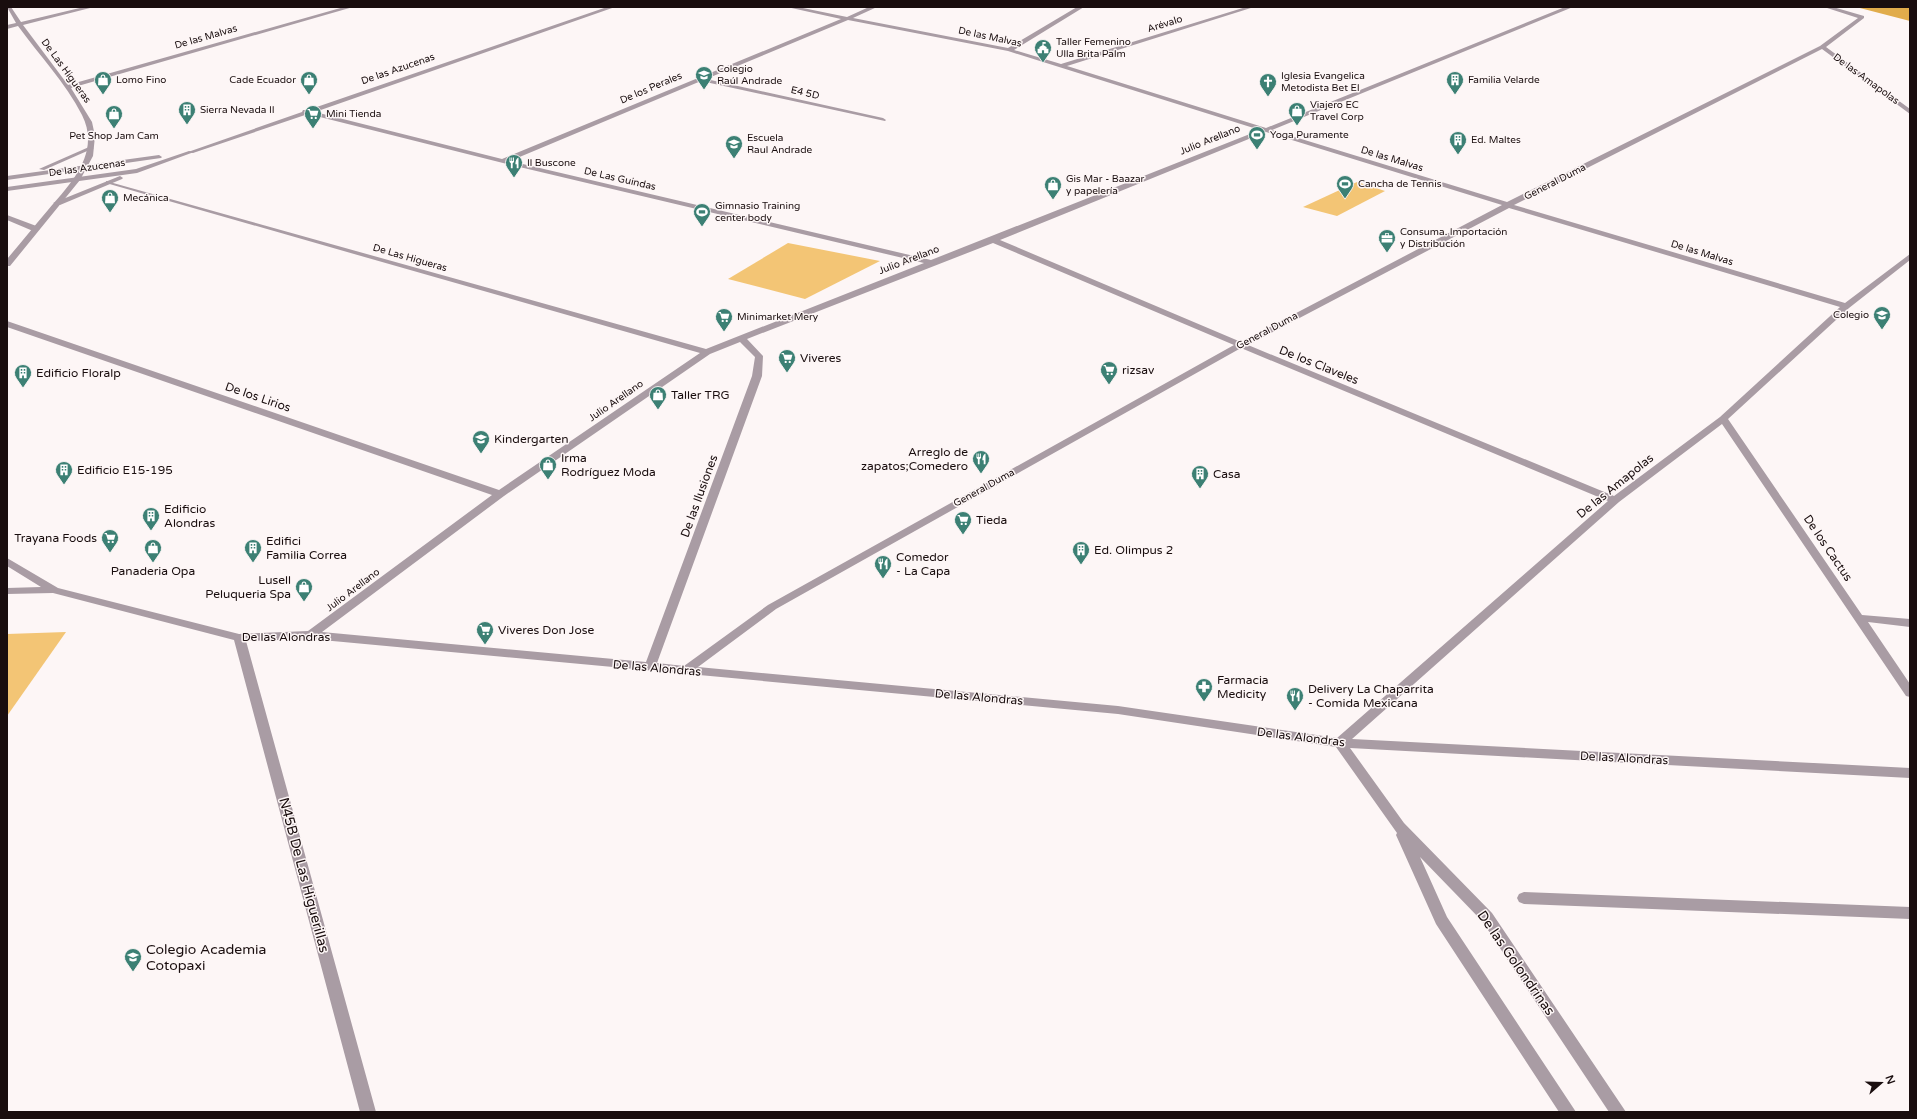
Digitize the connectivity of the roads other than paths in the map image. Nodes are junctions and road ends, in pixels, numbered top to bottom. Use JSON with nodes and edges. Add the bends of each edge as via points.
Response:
{"nodes":[{"id":1,"x":8,"y":7,"type":"edge"},
{"id":2,"x":91,"y":7,"type":"edge"},
{"id":3,"x":350,"y":7,"type":"edge"},
{"id":4,"x":612,"y":7,"type":"edge"},
{"id":5,"x":790,"y":7,"type":"edge"},
{"id":6,"x":874,"y":7,"type":"edge"},
{"id":7,"x":1081,"y":7,"type":"edge"},
{"id":8,"x":1251,"y":7,"type":"edge"},
{"id":9,"x":1570,"y":7,"type":"edge"},
{"id":10,"x":1827,"y":7,"type":"edge"},
{"id":11,"x":847,"y":18,"type":"junction"},
{"id":12,"x":19,"y":24,"type":"junction"},
{"id":13,"x":7,"y":27,"type":"edge"},
{"id":14,"x":1822,"y":47,"type":"junction"},
{"id":15,"x":1009,"y":50,"type":"junction"},
{"id":16,"x":1062,"y":66,"type":"junction"},
{"id":17,"x":699,"y":80,"type":"junction"},
{"id":18,"x":67,"y":87,"type":"junction"},
{"id":19,"x":305,"y":111,"type":"junction"},
{"id":20,"x":1910,"y":112,"type":"edge"},
{"id":21,"x":883,"y":120,"type":"dead end"},
{"id":22,"x":1264,"y":130,"type":"junction"},
{"id":23,"x":92,"y":148,"type":"junction"},
{"id":24,"x":191,"y":152,"type":"junction"},
{"id":25,"x":503,"y":161,"type":"junction"},
{"id":26,"x":85,"y":168,"type":"junction"},
{"id":27,"x":137,"y":171,"type":"junction"},
{"id":28,"x":9,"y":178,"type":"edge"},
{"id":29,"x":78,"y":179,"type":"junction"},
{"id":30,"x":108,"y":182,"type":"junction"},
{"id":31,"x":7,"y":189,"type":"edge"},
{"id":32,"x":57,"y":203,"type":"junction"},
{"id":33,"x":1508,"y":205,"type":"junction"},
{"id":34,"x":7,"y":217,"type":"edge"},
{"id":35,"x":36,"y":229,"type":"junction"},
{"id":36,"x":993,"y":240,"type":"junction"},
{"id":37,"x":1910,"y":256,"type":"edge"},
{"id":38,"x":932,"y":262,"type":"junction"},
{"id":39,"x":7,"y":264,"type":"edge"},
{"id":40,"x":1846,"y":306,"type":"junction"},
{"id":41,"x":7,"y":324,"type":"edge"},
{"id":42,"x":741,"y":338,"type":"junction"},
{"id":43,"x":1241,"y":345,"type":"junction"},
{"id":44,"x":707,"y":352,"type":"junction"},
{"id":45,"x":1723,"y":419,"type":"junction"},
{"id":46,"x":500,"y":494,"type":"junction"},
{"id":47,"x":1615,"y":500,"type":"junction"},
{"id":48,"x":7,"y":560,"type":"edge"},
{"id":49,"x":54,"y":590,"type":"junction"},
{"id":50,"x":7,"y":591,"type":"edge"},
{"id":51,"x":1860,"y":618,"type":"junction"},
{"id":52,"x":1910,"y":623,"type":"edge"},
{"id":53,"x":311,"y":635,"type":"junction"},
{"id":54,"x":239,"y":638,"type":"junction"},
{"id":55,"x":650,"y":667,"type":"junction"},
{"id":56,"x":686,"y":670,"type":"junction"},
{"id":57,"x":1910,"y":693,"type":"edge"},
{"id":58,"x":1340,"y":743,"type":"junction"},
{"id":59,"x":1910,"y":773,"type":"edge"},
{"id":60,"x":1399,"y":827,"type":"junction"},
{"id":61,"x":1524,"y":898,"type":"dead end"},
{"id":62,"x":1910,"y":913,"type":"edge"},
{"id":63,"x":368,"y":1112,"type":"edge"},
{"id":64,"x":1568,"y":1112,"type":"edge"},
{"id":65,"x":1618,"y":1112,"type":"edge"}],
"edges":[{"from":1,"to":12,"type":"street","name":"De Las Higueras"},
{"from":2,"to":12,"type":"street"},
{"from":3,"to":18,"type":"street","name":"De las Malvas"},
{"from":4,"to":19,"type":"street","name":"De las Azucenas"},
{"from":5,"to":11,"type":"street","name":"De las Malvas"},
{"from":6,"to":11,"type":"street","name":"De los Perales"},
{"from":7,"to":15,"type":"street"},
{"from":8,"to":16,"type":"street","name":"Arévalo"},
{"from":9,"to":22,"type":"street","name":"Julio Arellano"},
{"from":10,"to":14,"type":"street","name":"General Duma","via":[[1862,17]]},
{"from":11,"to":15,"type":"street","name":"De las Malvas"},
{"from":11,"to":17,"type":"street","name":"De los Perales"},
{"from":12,"to":13,"type":"street"},
{"from":12,"to":18,"type":"street","name":"De Las Higueras"},
{"from":14,"to":20,"type":"street","name":"De las Amapolas"},
{"from":14,"to":33,"type":"street","name":"General Duma"},
{"from":15,"to":16,"type":"street","name":"De las Malvas"},
{"from":16,"to":22,"type":"street","name":"De las Malvas"},
{"from":17,"to":21,"type":"street","name":"E4 5D"},
{"from":17,"to":25,"type":"street","name":"De los Perales"},
{"from":18,"to":23,"type":"street","name":"De Las Higueras","via":[[87,118],[92,132]]},
{"from":19,"to":24,"type":"street","name":"De las Azucenas"},
{"from":19,"to":25,"type":"street","name":"De Las Guindas"},
{"from":22,"to":33,"type":"street","name":"De las Malvas"},
{"from":22,"to":36,"type":"street","name":"Julio Arellano"},
{"from":23,"to":26,"type":"street","name":"De Las Higueras"},
{"from":23,"to":28,"type":"street","via":[[68,160]]},
{"from":24,"to":26,"type":"street","name":"De las Azucenas"},
{"from":24,"to":27,"type":"street","name":"De las Azucenas"},
{"from":25,"to":38,"type":"street","name":"De Las Guindas"},
{"from":26,"to":28,"type":"street","name":"De las Azucenas"},
{"from":26,"to":29,"type":"street","name":"De Las Higueras"},
{"from":27,"to":29,"type":"street","name":"De las Azucenas"},
{"from":27,"to":30,"type":"street"},
{"from":29,"to":31,"type":"street","name":"De las Azucenas"},
{"from":29,"to":32,"type":"street","name":"De Las Higueras"},
{"from":30,"to":32,"type":"street"},
{"from":30,"to":44,"type":"street","name":"De Las Higueras"},
{"from":32,"to":35,"type":"street","name":"De Las Higueras"},
{"from":33,"to":40,"type":"street","name":"De las Malvas"},
{"from":33,"to":43,"type":"street","name":"General Duma"},
{"from":34,"to":35,"type":"street"},
{"from":35,"to":39,"type":"street"},
{"from":36,"to":38,"type":"street","name":"Julio Arellano"},
{"from":36,"to":43,"type":"street","name":"De los Claveles"},
{"from":37,"to":40,"type":"street","name":"De las Amapolas"},
{"from":38,"to":42,"type":"street","name":"Julio Arellano"},
{"from":40,"to":45,"type":"street","name":"De las Amapolas"},
{"from":41,"to":46,"type":"street","name":"De los Lirios"},
{"from":42,"to":44,"type":"street","name":"Julio Arellano"},
{"from":42,"to":55,"type":"street","name":"De las Ilusiones","via":[[759,356],[757,376]]},
{"from":43,"to":47,"type":"street","name":"De los Claveles"},
{"from":43,"to":56,"type":"street","name":"General Duma","via":[[772,607]]},
{"from":44,"to":46,"type":"street","name":"Julio Arellano"},
{"from":45,"to":47,"type":"street","name":"De las Amapolas"},
{"from":45,"to":51,"type":"street","name":"De los Cactus"},
{"from":46,"to":53,"type":"street","name":"Julio Arellano"},
{"from":47,"to":58,"type":"street","name":"De las Amapolas"},
{"from":48,"to":49,"type":"street","name":"De las Alondras"},
{"from":49,"to":50,"type":"street","name":"De las Alondras"},
{"from":49,"to":54,"type":"street","name":"De las Alondras"},
{"from":51,"to":52,"type":"street"},
{"from":51,"to":57,"type":"street","name":"De los Cactus"},
{"from":53,"to":54,"type":"street","name":"De las Alondras"},
{"from":53,"to":55,"type":"street","name":"De las Alondras"},
{"from":54,"to":63,"type":"street","name":"N45B De Las Higuerillas"},
{"from":55,"to":56,"type":"street","name":"De las Alondras"},
{"from":56,"to":58,"type":"street","name":"De las Alondras","via":[[1118,710]]},
{"from":58,"to":59,"type":"street","name":"De las Alondras"},
{"from":58,"to":60,"type":"street","name":"De las Golondrinas"},
{"from":60,"to":64,"type":"street","name":"De las Golondrinas","via":[[1440,920]]},
{"from":60,"to":65,"type":"street","name":"De las Golondrinas","via":[[1487,917]]},
{"from":61,"to":62,"type":"street"}]}
